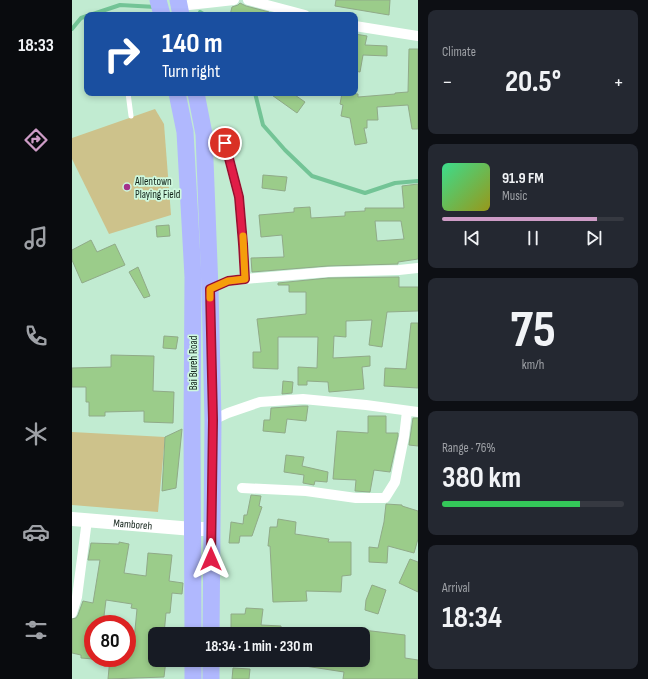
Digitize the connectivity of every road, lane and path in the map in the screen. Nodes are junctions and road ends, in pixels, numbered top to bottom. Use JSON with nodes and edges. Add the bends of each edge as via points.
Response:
{"nodes":[{"id":1,"x":158,"y":0,"type":"edge"},
{"id":2,"x":234,"y":0,"type":"edge"},
{"id":3,"x":248,"y":0,"type":"edge"},
{"id":4,"x":179,"y":7,"type":"edge"},
{"id":5,"x":161,"y":12,"type":"edge"},
{"id":6,"x":294,"y":12,"type":"edge"},
{"id":7,"x":358,"y":26,"type":"edge"},
{"id":8,"x":418,"y":36,"type":"edge"},
{"id":9,"x":128,"y":96,"type":"edge"},
{"id":10,"x":178,"y":96,"type":"edge"},
{"id":11,"x":197,"y":96,"type":"edge"},
{"id":12,"x":131,"y":116,"type":"dead end"},
{"id":13,"x":204,"y":134,"type":"junction"},
{"id":14,"x":418,"y":268,"type":"edge"},
{"id":15,"x":245,"y":279,"type":"junction"},
{"id":16,"x":210,"y":289,"type":"junction"},
{"id":17,"x":408,"y":411,"type":"junction"},
{"id":18,"x":418,"y":412,"type":"edge"},
{"id":19,"x":213,"y":420,"type":"junction"},
{"id":20,"x":242,"y":488,"type":"dead end"},
{"id":21,"x":72,"y":519,"type":"edge"},
{"id":22,"x":87,"y":520,"type":"junction"},
{"id":23,"x":193,"y":529,"type":"junction"},
{"id":24,"x":211,"y":529,"type":"junction"},
{"id":25,"x":72,"y":613,"type":"edge"},
{"id":26,"x":193,"y":627,"type":"edge"},
{"id":27,"x":211,"y":627,"type":"edge"},
{"id":28,"x":193,"y":667,"type":"edge"},
{"id":29,"x":211,"y":667,"type":"edge"},
{"id":30,"x":193,"y":679,"type":"edge"},
{"id":31,"x":211,"y":679,"type":"edge"}],
"edges":[{"from":1,"to":5,"type":"highway"},
{"from":2,"to":4,"type":"street"},
{"from":3,"to":6,"type":"street"},
{"from":7,"to":8,"type":"street"},
{"from":9,"to":12,"type":"lane"},
{"from":10,"to":23,"type":"highway","name":"Bai Bureh Road","via":[[185,132],[193,277]]},
{"from":11,"to":13,"type":"highway","name":"Bai Bureh Road"},
{"from":13,"to":15,"type":"street","via":[[225,143],[239,197]]},
{"from":13,"to":16,"type":"highway","name":"Bai Bureh Road"},
{"from":14,"to":15,"type":"street"},
{"from":15,"to":16,"type":"street","via":[[228,281]]},
{"from":16,"to":19,"type":"highway","name":"Bai Bureh Road"},
{"from":17,"to":18,"type":"street"},
{"from":17,"to":19,"type":"street","via":[[303,399],[260,402]]},
{"from":17,"to":20,"type":"street","via":[[395,482],[385,498],[356,498],[306,491]]},
{"from":19,"to":24,"type":"highway","name":"Bai Bureh Road"},
{"from":21,"to":22,"type":"main road","name":"Mamboreh"},
{"from":22,"to":23,"type":"main road","name":"Mamboreh"},
{"from":22,"to":25,"type":"street","via":[[77,597]]},
{"from":23,"to":24,"type":"main road","name":"Mamboreh"},
{"from":23,"to":26,"type":"highway","name":"Bai Bureh Road"},
{"from":24,"to":27,"type":"highway","name":"Bai Bureh Road"},
{"from":28,"to":30,"type":"highway"},
{"from":29,"to":31,"type":"highway"}]}
